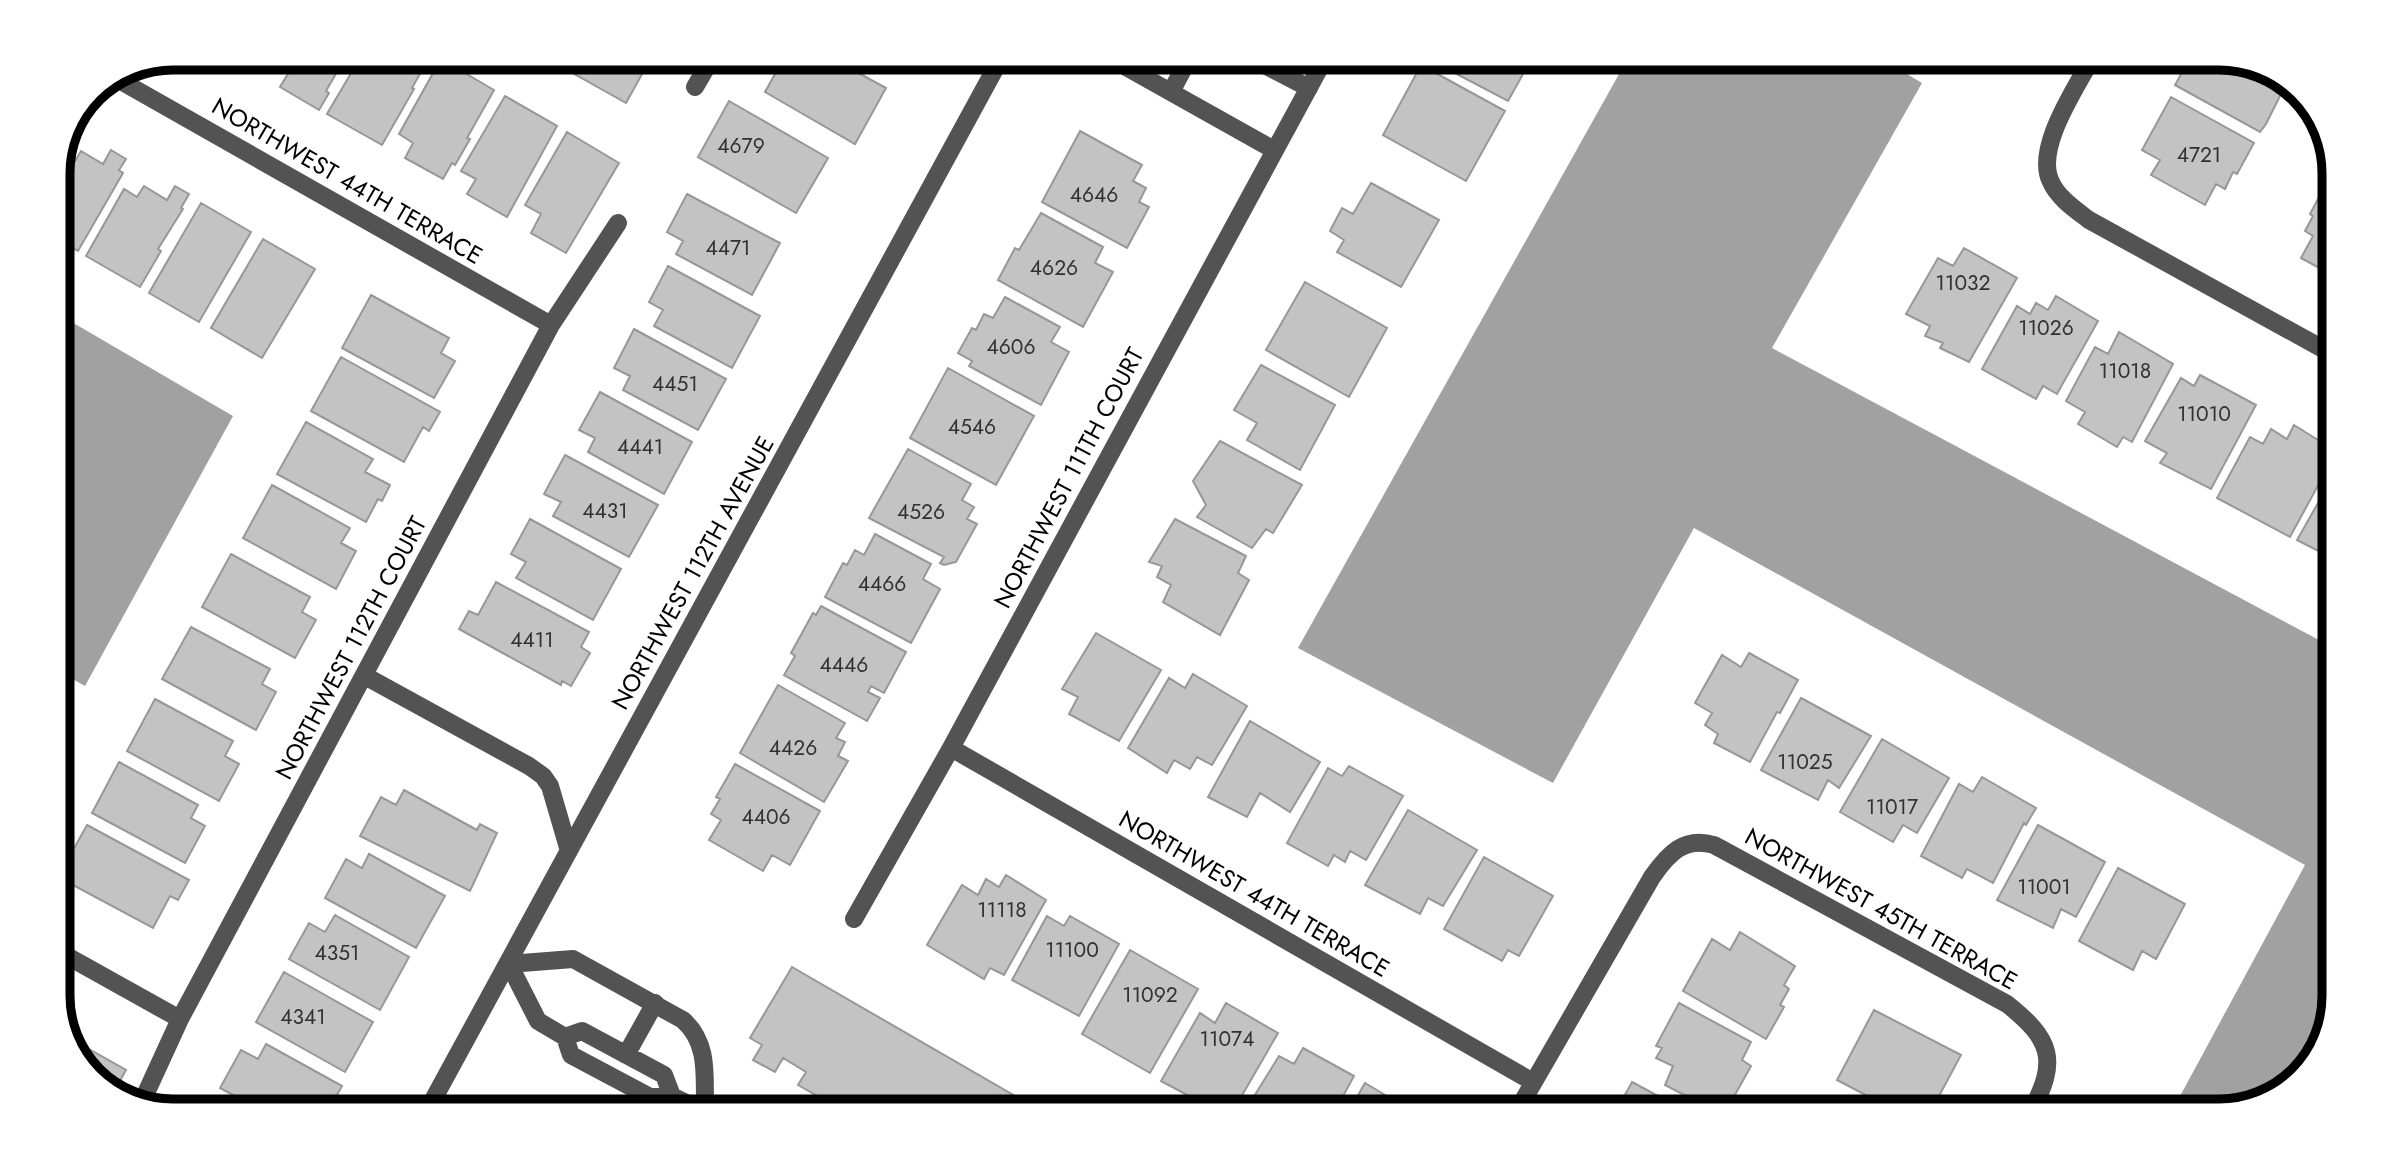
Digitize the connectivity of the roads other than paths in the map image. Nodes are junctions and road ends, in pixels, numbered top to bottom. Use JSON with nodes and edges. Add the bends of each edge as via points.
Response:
{"nodes":[{"id":1,"x":705,"y":70,"type":"edge"},
{"id":2,"x":994,"y":70,"type":"edge"},
{"id":3,"x":1132,"y":70,"type":"edge"},
{"id":4,"x":1183,"y":70,"type":"edge"},
{"id":5,"x":1274,"y":70,"type":"edge"},
{"id":6,"x":1318,"y":70,"type":"edge"},
{"id":7,"x":2086,"y":70,"type":"edge"},
{"id":8,"x":124,"y":83,"type":"edge"},
{"id":9,"x":695,"y":87,"type":"dead end"},
{"id":10,"x":1308,"y":88,"type":"junction"},
{"id":11,"x":1171,"y":92,"type":"junction"},
{"id":12,"x":1274,"y":150,"type":"junction"},
{"id":13,"x":618,"y":223,"type":"dead end"},
{"id":14,"x":551,"y":326,"type":"junction"},
{"id":15,"x":2322,"y":348,"type":"edge"},
{"id":16,"x":365,"y":676,"type":"junction"},
{"id":17,"x":951,"y":748,"type":"junction"},
{"id":18,"x":569,"y":851,"type":"junction"},
{"id":19,"x":854,"y":919,"type":"dead end"},
{"id":20,"x":70,"y":958,"type":"edge"},
{"id":21,"x":509,"y":964,"type":"junction"},
{"id":22,"x":655,"y":1003,"type":"junction"},
{"id":23,"x":180,"y":1019,"type":"junction"},
{"id":24,"x":565,"y":1037,"type":"junction"},
{"id":25,"x":626,"y":1055,"type":"junction"},
{"id":26,"x":1533,"y":1082,"type":"junction"},
{"id":27,"x":145,"y":1095,"type":"edge"},
{"id":28,"x":672,"y":1096,"type":"junction"},
{"id":29,"x":434,"y":1099,"type":"edge"},
{"id":30,"x":678,"y":1099,"type":"edge"},
{"id":31,"x":703,"y":1099,"type":"edge"},
{"id":32,"x":1524,"y":1099,"type":"edge"},
{"id":33,"x":2037,"y":1099,"type":"edge"}],
"edges":[{"from":1,"to":9,"type":"street"},
{"from":2,"to":18,"type":"street","name":"NORTHWEST 112TH AVENUE"},
{"from":3,"to":11,"type":"street"},
{"from":4,"to":11,"type":"street"},
{"from":5,"to":10,"type":"street"},
{"from":6,"to":10,"type":"street","name":"NORTHWEST 111TH COURT"},
{"from":7,"to":15,"type":"street","via":[[2051,139],[2050,182],[2090,220]]},
{"from":8,"to":14,"type":"street","name":"NORTHWEST 44TH TERRACE"},
{"from":10,"to":12,"type":"street","name":"NORTHWEST 111TH COURT"},
{"from":11,"to":12,"type":"street"},
{"from":12,"to":17,"type":"street","name":"NORTHWEST 111TH COURT"},
{"from":13,"to":14,"type":"street","name":"NORTHWEST 112TH COURT"},
{"from":14,"to":16,"type":"street","name":"NORTHWEST 112TH COURT"},
{"from":16,"to":18,"type":"street","via":[[542,776],[551,786]]},
{"from":16,"to":23,"type":"street","name":"NORTHWEST 112TH COURT"},
{"from":17,"to":19,"type":"street","name":"NORTHWEST 111TH COURT"},
{"from":17,"to":26,"type":"street","name":"NORTHWEST 44TH TERRACE"},
{"from":18,"to":21,"type":"street","name":"NORTHWEST 112TH AVENUE"},
{"from":20,"to":23,"type":"street"},
{"from":21,"to":22,"type":"street","via":[[573,959]]},
{"from":21,"to":24,"type":"street","via":[[538,1021]]},
{"from":21,"to":29,"type":"street","name":"NORTHWEST 112TH AVENUE"},
{"from":22,"to":25,"type":"street"},
{"from":22,"to":31,"type":"street","via":[[692,1028],[701,1044]]},
{"from":23,"to":27,"type":"street","name":"NORTHWEST 112TH COURT"},
{"from":24,"to":25,"type":"street","via":[[582,1031]]},
{"from":24,"to":28,"type":"street","via":[[571,1055],[650,1097]]},
{"from":25,"to":28,"type":"street","via":[[664,1075]]},
{"from":26,"to":32,"type":"street"},
{"from":26,"to":33,"type":"street","name":"NORTHWEST 45TH TERRACE","via":[[1652,877],[1669,855],[1701,841],[2007,1004],[2046,1046],[2048,1057]]},
{"from":28,"to":30,"type":"street"}]}
